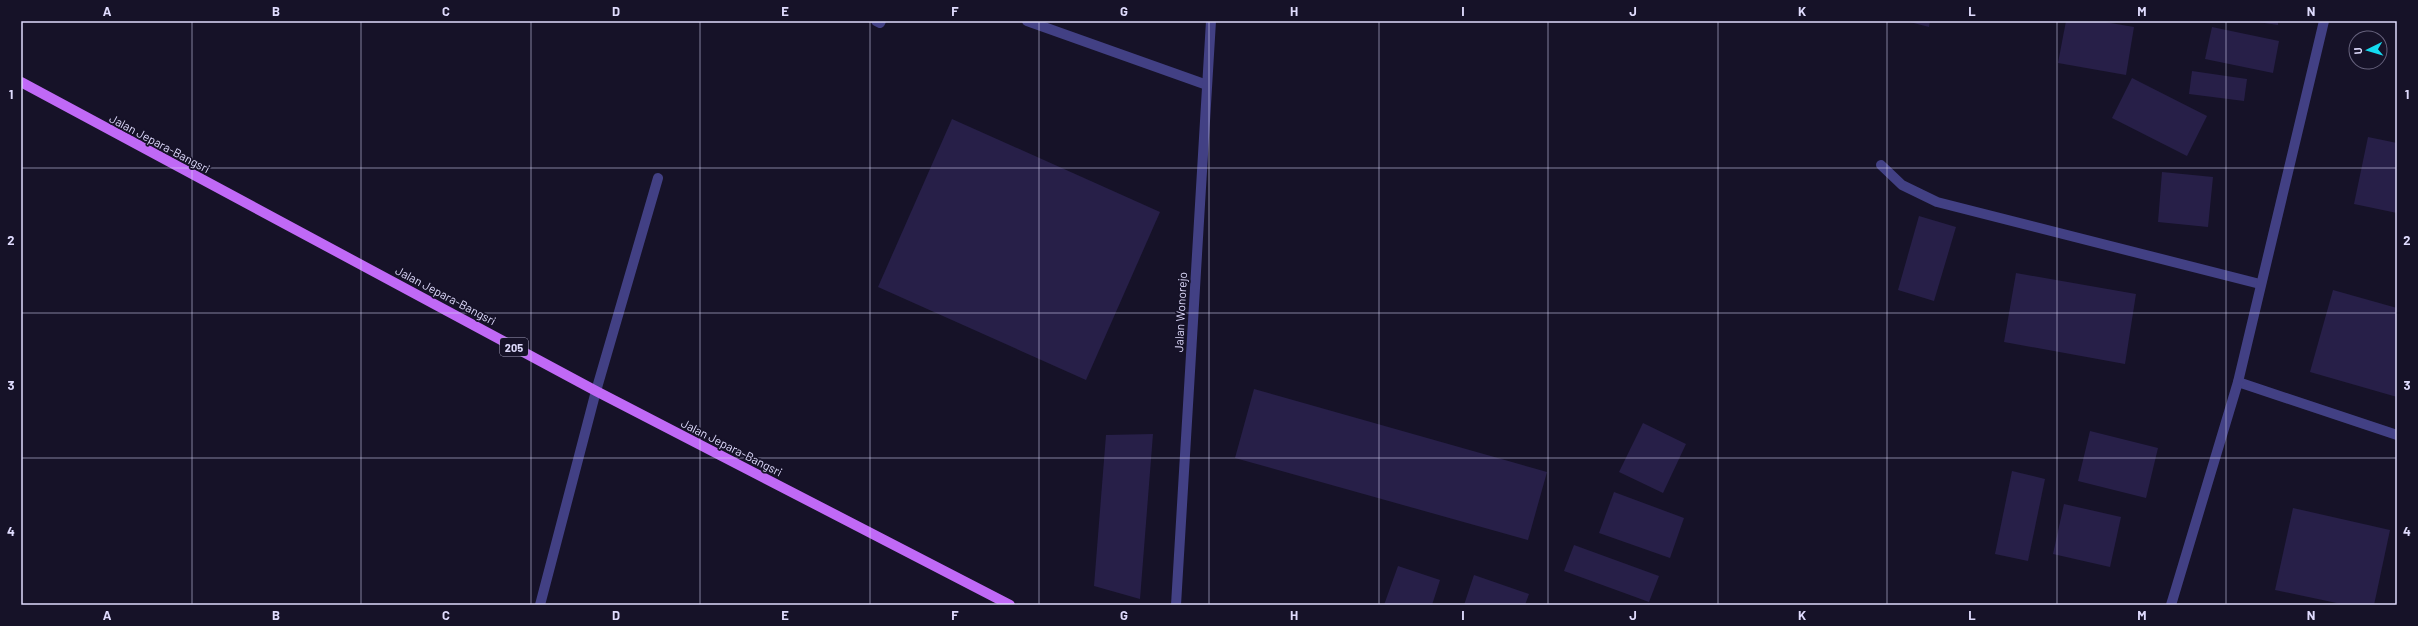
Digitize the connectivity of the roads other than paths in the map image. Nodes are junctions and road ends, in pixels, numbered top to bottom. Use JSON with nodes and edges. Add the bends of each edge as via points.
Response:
{"nodes":[{"id":1,"x":876,"y":21,"type":"edge"},
{"id":2,"x":881,"y":21,"type":"edge"},
{"id":3,"x":1027,"y":21,"type":"edge"},
{"id":4,"x":1211,"y":21,"type":"edge"},
{"id":5,"x":2324,"y":21,"type":"edge"},
{"id":6,"x":21,"y":82,"type":"edge"},
{"id":7,"x":1207,"y":85,"type":"junction"},
{"id":8,"x":1881,"y":165,"type":"dead end"},
{"id":9,"x":658,"y":178,"type":"dead end"},
{"id":10,"x":2260,"y":284,"type":"junction"},
{"id":11,"x":2238,"y":382,"type":"junction"},
{"id":12,"x":596,"y":391,"type":"junction"},
{"id":13,"x":2397,"y":435,"type":"edge"},
{"id":14,"x":540,"y":605,"type":"edge"},
{"id":15,"x":1010,"y":605,"type":"edge"},
{"id":16,"x":1176,"y":605,"type":"edge"},
{"id":17,"x":2171,"y":605,"type":"edge"}],
"edges":[{"from":1,"to":2,"type":"street"},
{"from":3,"to":7,"type":"street"},
{"from":4,"to":7,"type":"street","name":"Jalan Wonorejo"},
{"from":5,"to":10,"type":"street"},
{"from":6,"to":12,"type":"main road","name":"Jalan Jepara-Bangsri","number":"205"},
{"from":7,"to":16,"type":"street","name":"Jalan Wonorejo"},
{"from":8,"to":10,"type":"street","via":[[1902,185],[1937,202]]},
{"from":9,"to":12,"type":"street"},
{"from":10,"to":11,"type":"street"},
{"from":11,"to":13,"type":"street"},
{"from":11,"to":17,"type":"street"},
{"from":12,"to":14,"type":"street"},
{"from":12,"to":15,"type":"main road","name":"Jalan Jepara-Bangsri","number":"205"}]}
